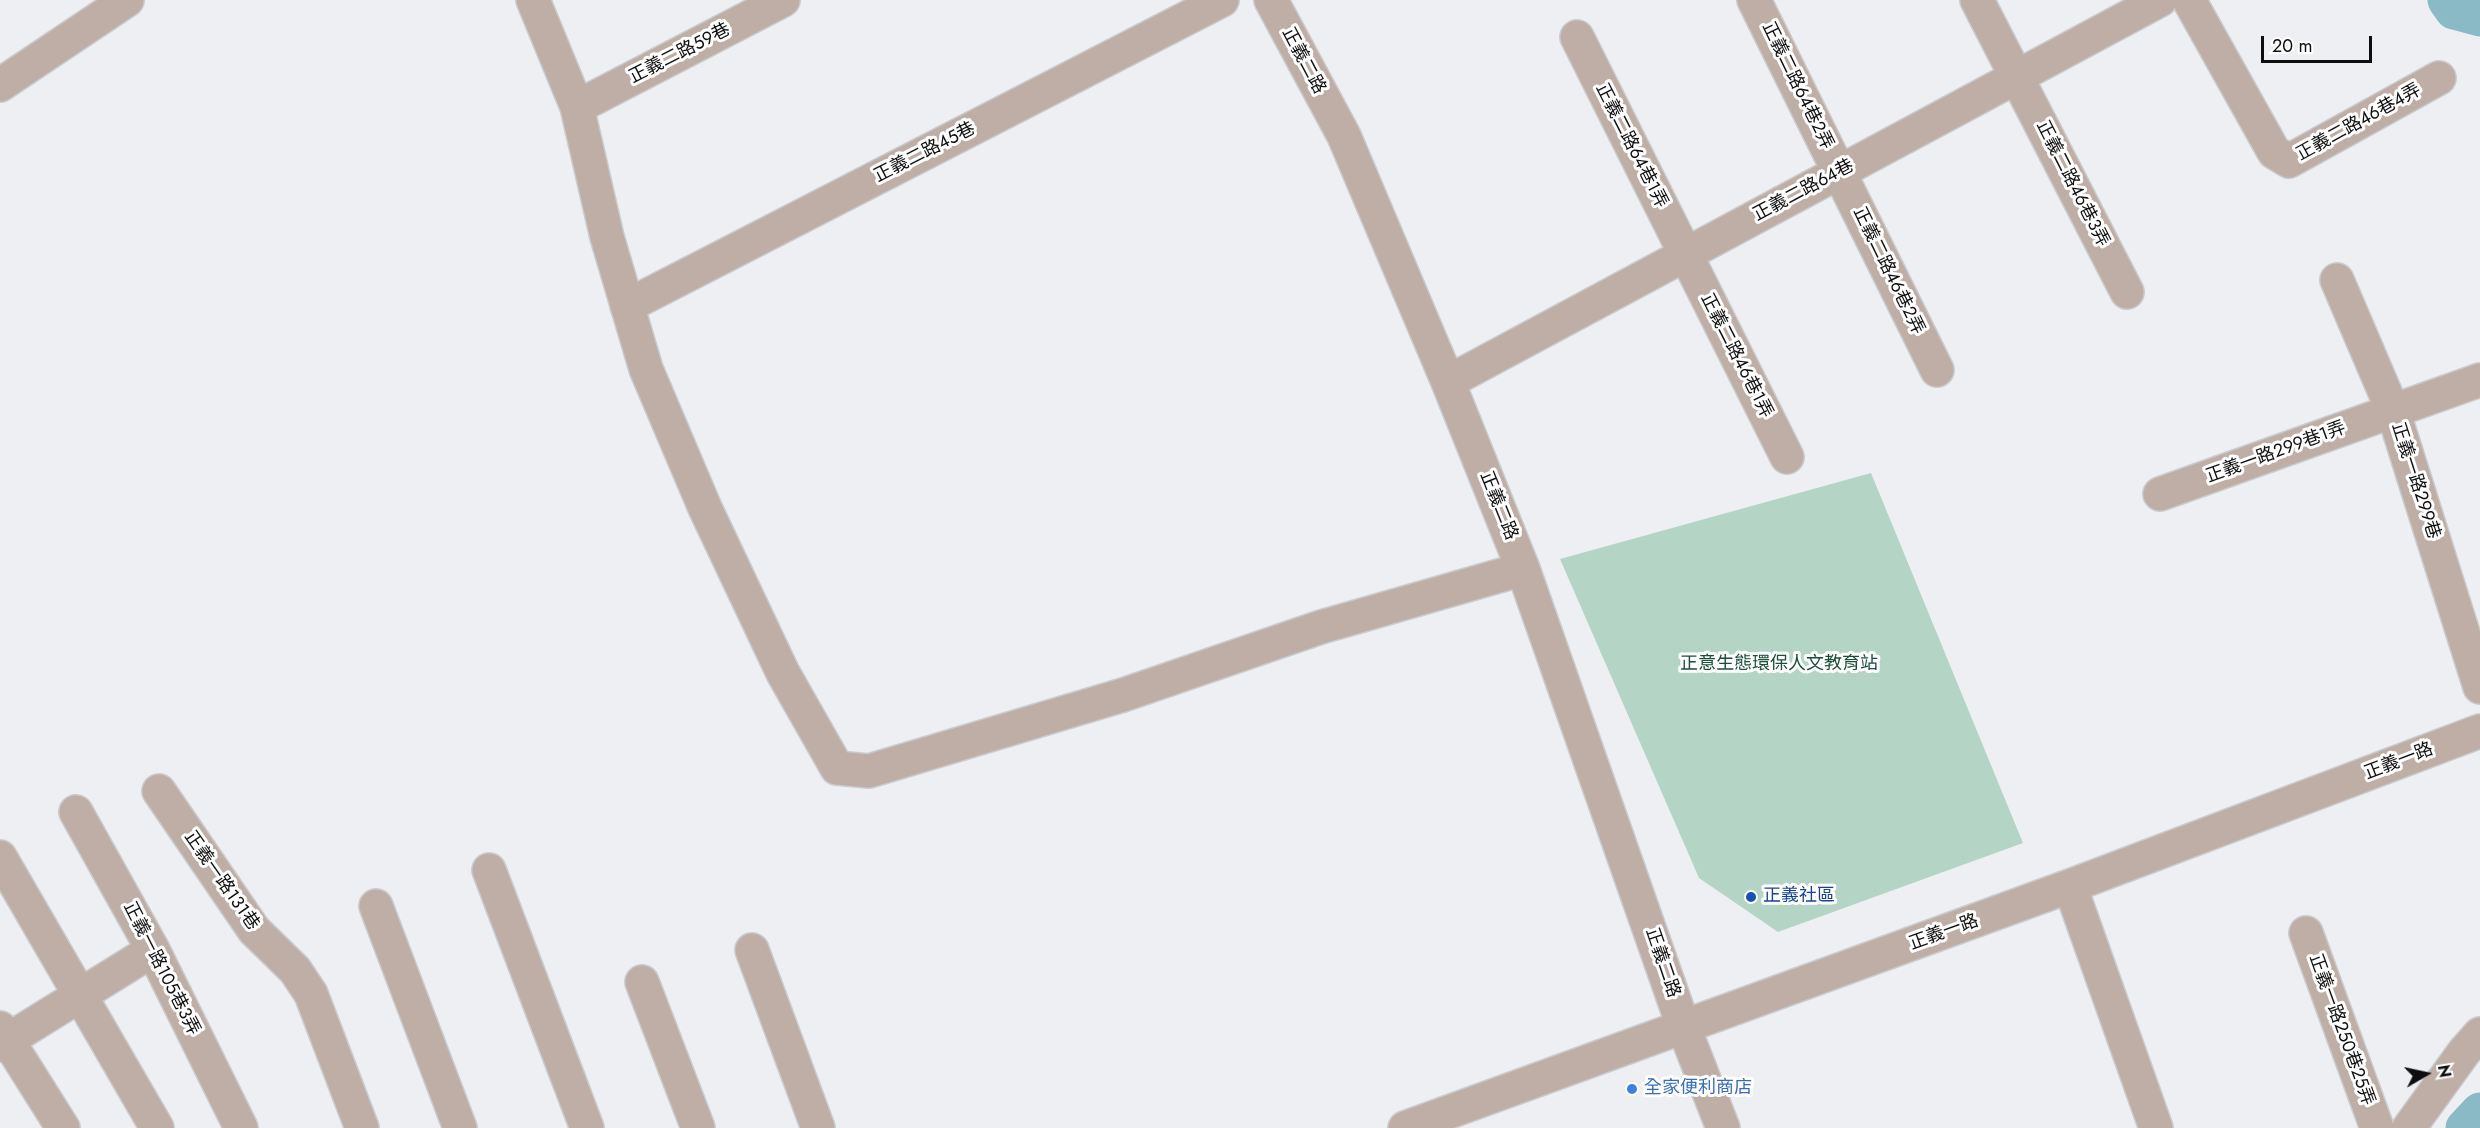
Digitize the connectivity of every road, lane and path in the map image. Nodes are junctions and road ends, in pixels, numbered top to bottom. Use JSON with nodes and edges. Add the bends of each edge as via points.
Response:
{"nodes":[{"id":1,"x":127,"y":0,"type":"edge"},
{"id":2,"x":533,"y":0,"type":"edge"},
{"id":3,"x":783,"y":0,"type":"edge"},
{"id":4,"x":1222,"y":0,"type":"edge"},
{"id":5,"x":1271,"y":0,"type":"edge"},
{"id":6,"x":1754,"y":0,"type":"edge"},
{"id":7,"x":1977,"y":0,"type":"edge"},
{"id":8,"x":2160,"y":0,"type":"edge"},
{"id":9,"x":2189,"y":0,"type":"edge"},
{"id":10,"x":1576,"y":37,"type":"dead end"},
{"id":11,"x":2017,"y":77,"type":"junction"},
{"id":12,"x":2439,"y":78,"type":"dead end"},
{"id":13,"x":0,"y":85,"type":"edge"},
{"id":14,"x":576,"y":108,"type":"junction"},
{"id":15,"x":1839,"y":172,"type":"junction"},
{"id":16,"x":1685,"y":254,"type":"junction"},
{"id":17,"x":2337,"y":280,"type":"dead end"},
{"id":18,"x":2127,"y":292,"type":"dead end"},
{"id":19,"x":627,"y":306,"type":"junction"},
{"id":20,"x":1937,"y":370,"type":"dead end"},
{"id":21,"x":2480,"y":380,"type":"edge"},
{"id":22,"x":1448,"y":382,"type":"junction"},
{"id":23,"x":2393,"y":411,"type":"junction"},
{"id":24,"x":1787,"y":457,"type":"dead end"},
{"id":25,"x":2160,"y":494,"type":"dead end"},
{"id":26,"x":1523,"y":569,"type":"junction"},
{"id":27,"x":2480,"y":687,"type":"edge"},
{"id":28,"x":2480,"y":731,"type":"edge"},
{"id":29,"x":159,"y":791,"type":"dead end"},
{"id":30,"x":76,"y":812,"type":"dead end"},
{"id":31,"x":0,"y":857,"type":"edge"},
{"id":32,"x":489,"y":870,"type":"dead end"},
{"id":33,"x":2070,"y":886,"type":"junction"},
{"id":34,"x":376,"y":906,"type":"dead end"},
{"id":35,"x":2306,"y":933,"type":"dead end"},
{"id":36,"x":153,"y":950,"type":"junction"},
{"id":37,"x":752,"y":950,"type":"dead end"},
{"id":38,"x":642,"y":982,"type":"dead end"},
{"id":39,"x":79,"y":995,"type":"junction"},
{"id":40,"x":1684,"y":1028,"type":"junction"},
{"id":41,"x":2480,"y":1034,"type":"edge"},
{"id":42,"x":2,"y":1038,"type":"edge"},
{"id":43,"x":63,"y":1128,"type":"edge"},
{"id":44,"x":157,"y":1128,"type":"edge"},
{"id":45,"x":241,"y":1128,"type":"edge"},
{"id":46,"x":362,"y":1128,"type":"edge"},
{"id":47,"x":460,"y":1128,"type":"edge"},
{"id":48,"x":587,"y":1128,"type":"edge"},
{"id":49,"x":698,"y":1128,"type":"edge"},
{"id":50,"x":818,"y":1128,"type":"edge"},
{"id":51,"x":1405,"y":1128,"type":"edge"},
{"id":52,"x":1723,"y":1128,"type":"edge"},
{"id":53,"x":2156,"y":1128,"type":"edge"},
{"id":54,"x":2377,"y":1128,"type":"edge"},
{"id":55,"x":2409,"y":1128,"type":"edge"}],
"edges":[{"from":1,"to":13,"type":"street"},
{"from":2,"to":14,"type":"street"},
{"from":3,"to":14,"type":"street","name":"正義二路59巷"},
{"from":4,"to":19,"type":"street","name":"正義二路45巷"},
{"from":5,"to":22,"type":"street","name":"正義二路","via":[[1344,136]]},
{"from":6,"to":15,"type":"street","name":"正義二路64巷2弄"},
{"from":7,"to":11,"type":"street","name":"正義二路46巷3弄"},
{"from":8,"to":11,"type":"street","name":"正義二路64巷"},
{"from":9,"to":12,"type":"street","name":"正義二路46巷4弄","via":[[2274,152],[2289,161]]},
{"from":10,"to":16,"type":"street","name":"正義二路64巷1弄"},
{"from":11,"to":15,"type":"street","name":"正義二路64巷"},
{"from":11,"to":18,"type":"street","name":"正義二路46巷3弄"},
{"from":14,"to":19,"type":"street"},
{"from":15,"to":16,"type":"street","name":"正義二路64巷"},
{"from":15,"to":20,"type":"street","name":"正義二路46巷2弄"},
{"from":16,"to":22,"type":"street","name":"正義二路64巷"},
{"from":16,"to":24,"type":"street","name":"正義二路46巷1弄"},
{"from":17,"to":23,"type":"street","name":"正義一路299巷"},
{"from":19,"to":26,"type":"street","via":[[646,369],[705,508],[783,673],[837,768],[869,771],[1123,695],[1321,627]]},
{"from":21,"to":23,"type":"street","name":"正義一路299巷1弄"},
{"from":22,"to":26,"type":"street","name":"正義二路"},
{"from":23,"to":25,"type":"street","name":"正義一路299巷1弄"},
{"from":23,"to":27,"type":"street","name":"正義一路299巷"},
{"from":26,"to":40,"type":"street","name":"正義二路"},
{"from":28,"to":33,"type":"street","name":"正義一路"},
{"from":29,"to":46,"type":"street","name":"正義一路131巷","via":[[254,930],[295,970],[311,994]]},
{"from":30,"to":36,"type":"street","name":"正義一路105巷3弄"},
{"from":31,"to":39,"type":"street"},
{"from":32,"to":48,"type":"street"},
{"from":33,"to":40,"type":"street","name":"正義一路"},
{"from":33,"to":53,"type":"street"},
{"from":34,"to":47,"type":"street"},
{"from":35,"to":54,"type":"street","name":"正義一路250巷25弄"},
{"from":36,"to":39,"type":"street"},
{"from":36,"to":45,"type":"street","name":"正義一路105巷3弄"},
{"from":37,"to":50,"type":"street"},
{"from":38,"to":49,"type":"street"},
{"from":39,"to":42,"type":"street"},
{"from":39,"to":44,"type":"street"},
{"from":40,"to":51,"type":"street","name":"正義一路"},
{"from":40,"to":52,"type":"street","name":"正義二路"},
{"from":41,"to":55,"type":"street"},
{"from":42,"to":43,"type":"street"}]}
